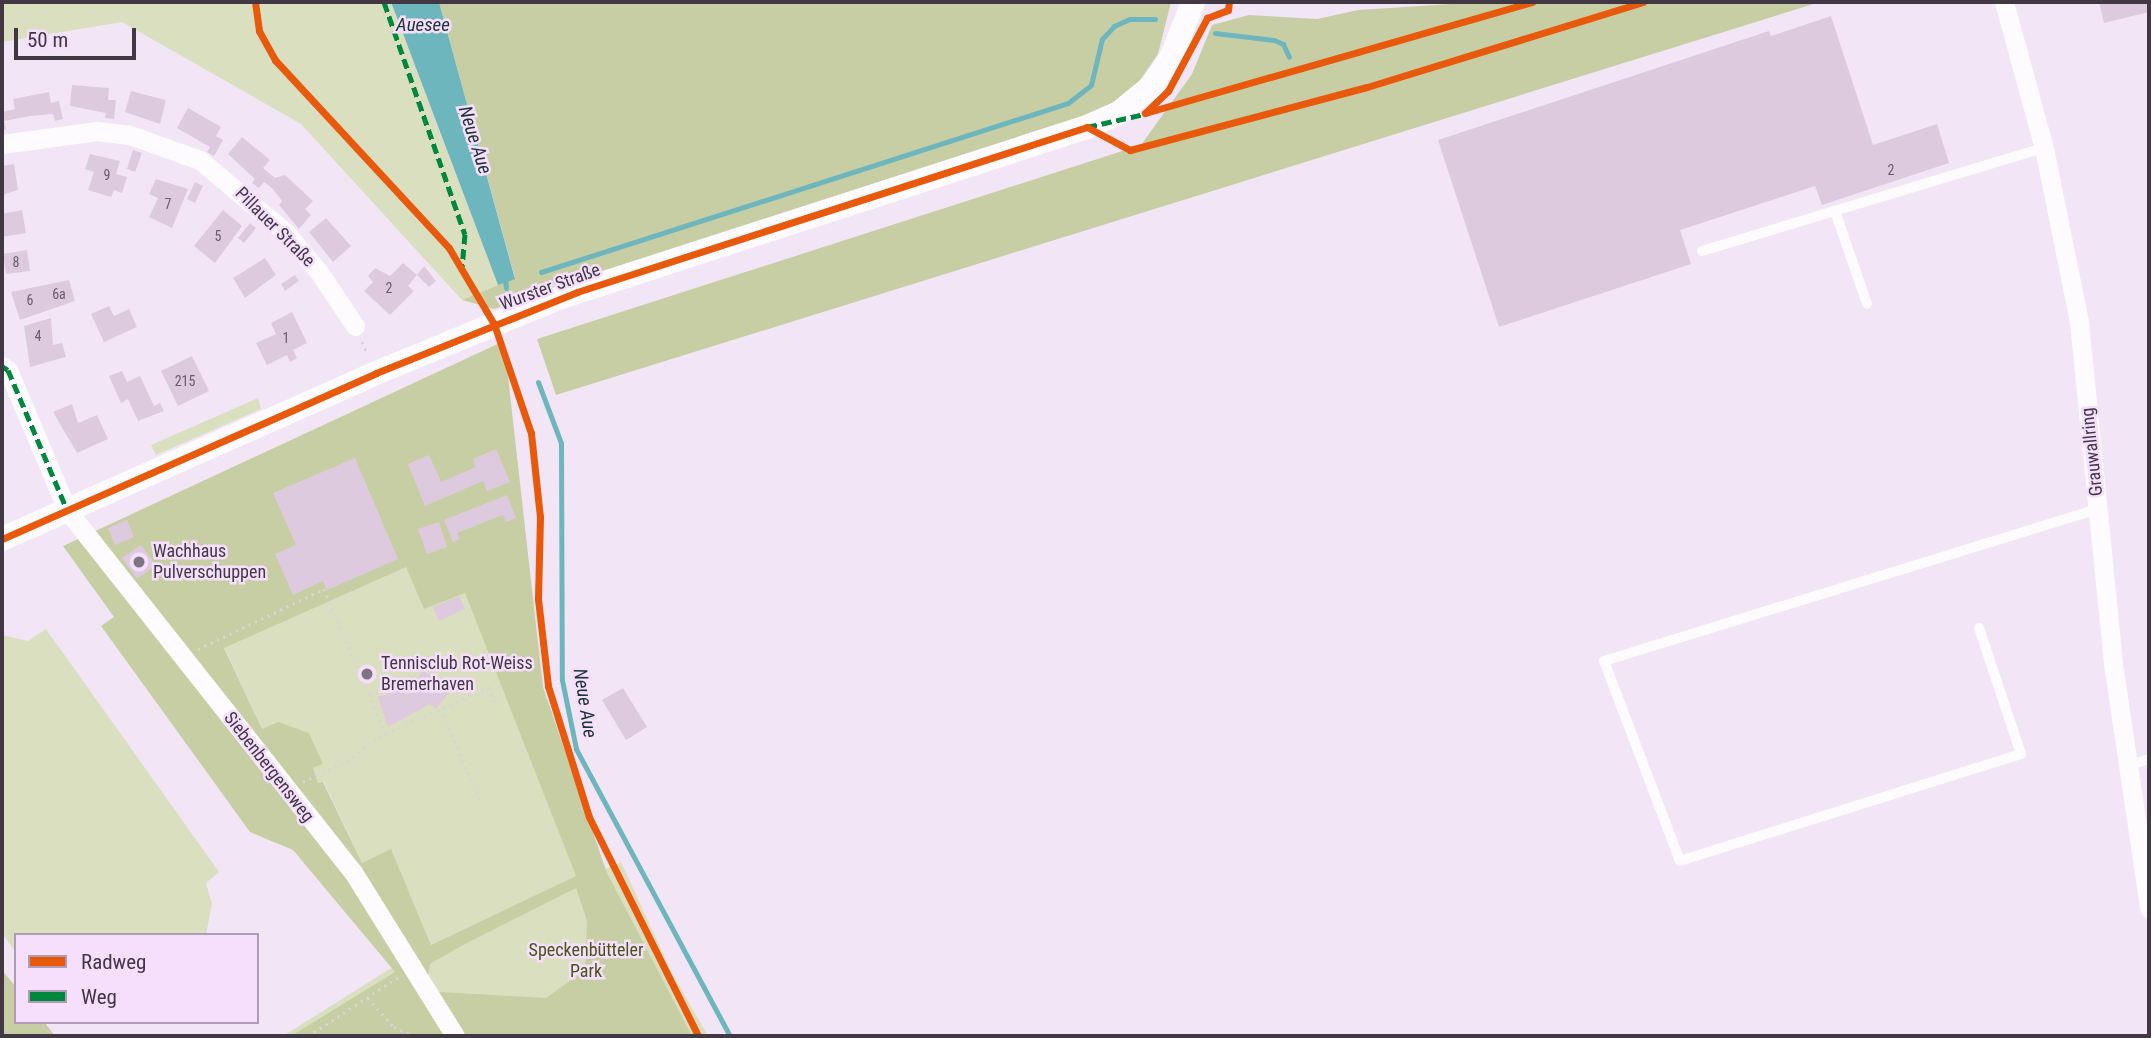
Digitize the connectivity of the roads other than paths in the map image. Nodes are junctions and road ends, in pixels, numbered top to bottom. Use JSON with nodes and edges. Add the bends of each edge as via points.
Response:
{"nodes":[{"id":1,"x":1193,"y":2,"type":"edge"},
{"id":2,"x":2004,"y":2,"type":"edge"},
{"id":3,"x":2,"y":144,"type":"edge"},
{"id":4,"x":2044,"y":149,"type":"junction"},
{"id":5,"x":1835,"y":211,"type":"junction"},
{"id":6,"x":1702,"y":251,"type":"dead end"},
{"id":7,"x":1867,"y":304,"type":"dead end"},
{"id":8,"x":355,"y":326,"type":"road end"},
{"id":9,"x":2,"y":366,"type":"edge"},
{"id":10,"x":2098,"y":509,"type":"junction"},
{"id":11,"x":67,"y":510,"type":"junction"},
{"id":12,"x":2,"y":539,"type":"edge"},
{"id":13,"x":1979,"y":628,"type":"dead end"},
{"id":14,"x":2149,"y":759,"type":"edge"},
{"id":15,"x":2126,"y":766,"type":"junction"},
{"id":16,"x":2149,"y":908,"type":"edge"},
{"id":17,"x":455,"y":1036,"type":"edge"}],
"edges":[{"from":1,"to":11,"type":"street","name":"Wurster Straße","via":[[1172,56],[1152,86],[1120,112],[1087,127],[577,292],[376,373]]},
{"from":2,"to":4,"type":"street","name":"Grauwallring"},
{"from":3,"to":8,"type":"street","name":"Pillauer Straße","via":[[97,131],[130,135],[200,160],[286,233]]},
{"from":4,"to":5,"type":"lane"},
{"from":4,"to":10,"type":"street","name":"Grauwallring","via":[[2079,322]]},
{"from":5,"to":6,"type":"lane"},
{"from":5,"to":7,"type":"lane"},
{"from":9,"to":11,"type":"street","name":"Siebenbergensweg","via":[[8,370]]},
{"from":10,"to":13,"type":"lane","via":[[1604,661],[1680,861],[2021,754]]},
{"from":10,"to":15,"type":"street","name":"Grauwallring"},
{"from":11,"to":12,"type":"street","name":"Wurster Straße"},
{"from":11,"to":17,"type":"street","name":"Siebenbergensweg","via":[[353,872]]},
{"from":14,"to":15,"type":"lane"},
{"from":15,"to":16,"type":"street","name":"Grauwallring"}]}
